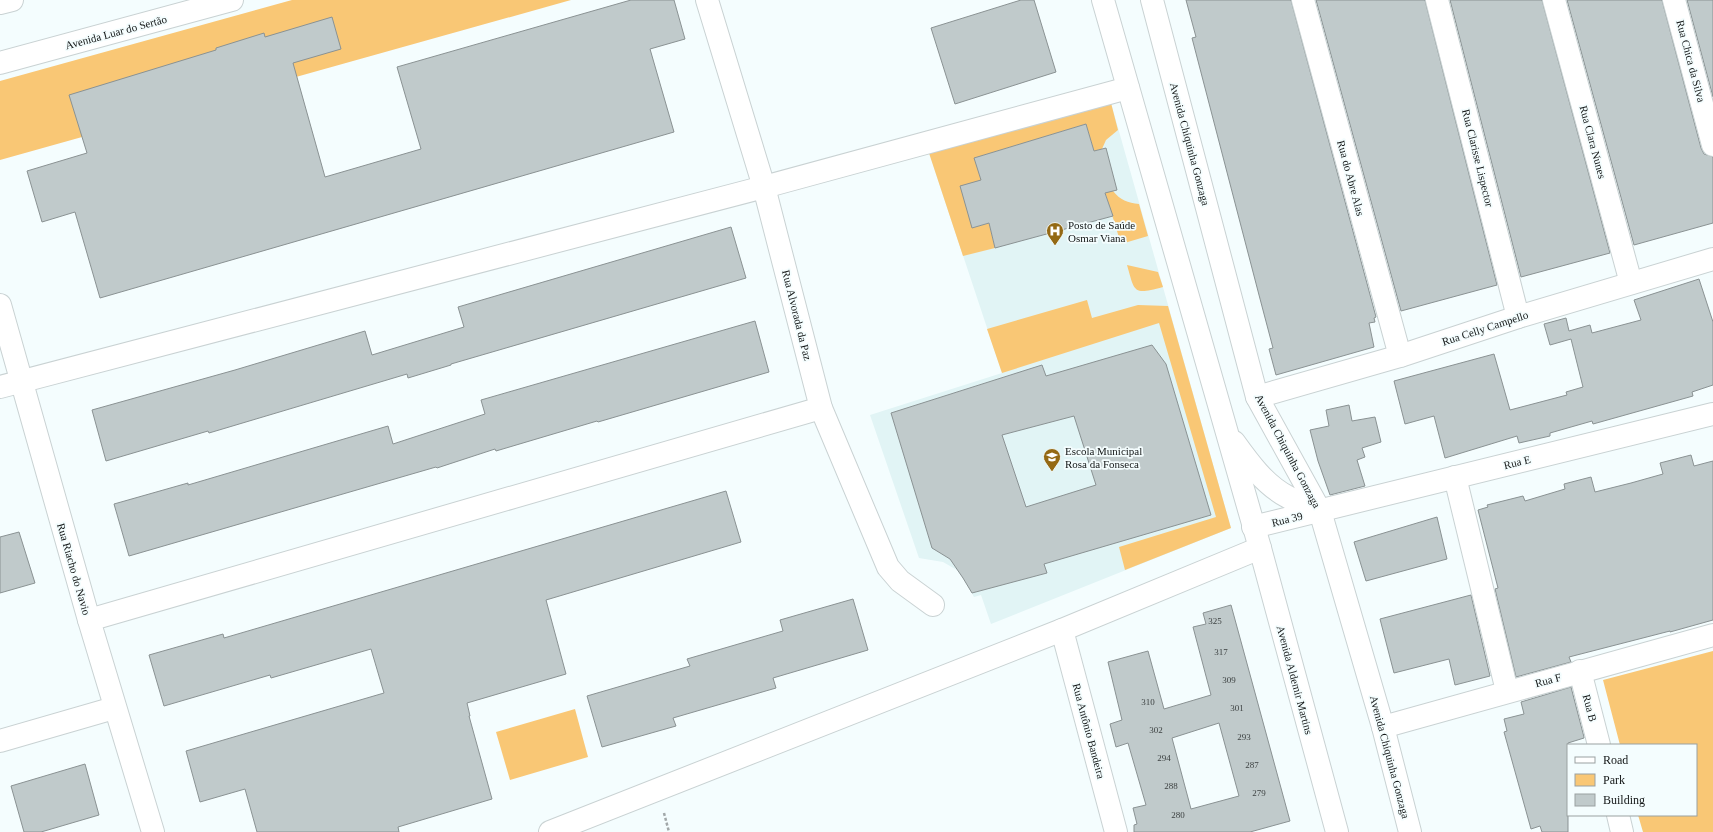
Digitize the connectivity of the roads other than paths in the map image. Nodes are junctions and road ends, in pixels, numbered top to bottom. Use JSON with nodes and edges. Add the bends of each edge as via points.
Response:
{"nodes":[{"id":1,"x":12,"y":0,"type":"edge"},
{"id":2,"x":232,"y":0,"type":"edge"},
{"id":3,"x":707,"y":0,"type":"edge"},
{"id":4,"x":1103,"y":0,"type":"edge"},
{"id":5,"x":1152,"y":0,"type":"edge"},
{"id":6,"x":1303,"y":0,"type":"edge"},
{"id":7,"x":1437,"y":0,"type":"edge"},
{"id":8,"x":1554,"y":0,"type":"edge"},
{"id":9,"x":1674,"y":0,"type":"edge"},
{"id":10,"x":0,"y":3,"type":"edge"},
{"id":11,"x":0,"y":63,"type":"edge"},
{"id":12,"x":1128,"y":88,"type":"junction"},
{"id":13,"x":1713,"y":144,"type":"edge"},
{"id":14,"x":764,"y":187,"type":"junction"},
{"id":15,"x":1713,"y":259,"type":"edge"},
{"id":16,"x":1631,"y":283,"type":"junction"},
{"id":17,"x":0,"y":304,"type":"edge"},
{"id":18,"x":1518,"y":317,"type":"junction"},
{"id":19,"x":1400,"y":356,"type":"junction"},
{"id":20,"x":21,"y":381,"type":"junction"},
{"id":21,"x":0,"y":387,"type":"edge"},
{"id":22,"x":1257,"y":397,"type":"junction"},
{"id":23,"x":820,"y":408,"type":"junction"},
{"id":24,"x":1713,"y":414,"type":"edge"},
{"id":25,"x":1225,"y":429,"type":"junction"},
{"id":26,"x":1455,"y":477,"type":"junction"},
{"id":27,"x":1320,"y":511,"type":"junction"},
{"id":28,"x":1253,"y":527,"type":"junction"},
{"id":29,"x":1260,"y":548,"type":"junction"},
{"id":30,"x":933,"y":605,"type":"dead end"},
{"id":31,"x":89,"y":620,"type":"junction"},
{"id":32,"x":1062,"y":630,"type":"junction"},
{"id":33,"x":1713,"y":635,"type":"edge"},
{"id":34,"x":1580,"y":671,"type":"junction"},
{"id":35,"x":1507,"y":692,"type":"junction"},
{"id":36,"x":114,"y":708,"type":"junction"},
{"id":37,"x":1383,"y":727,"type":"junction"},
{"id":38,"x":0,"y":741,"type":"edge"},
{"id":39,"x":1600,"y":744,"type":"edge"},
{"id":40,"x":1618,"y":816,"type":"edge"},
{"id":41,"x":153,"y":832,"type":"edge"},
{"id":42,"x":550,"y":832,"type":"edge"},
{"id":43,"x":1116,"y":832,"type":"edge"},
{"id":44,"x":1337,"y":832,"type":"edge"},
{"id":45,"x":1410,"y":832,"type":"edge"},
{"id":46,"x":1622,"y":832,"type":"edge"}],
"edges":[{"from":1,"to":10,"type":"street"},
{"from":2,"to":11,"type":"street","name":"Avenida Luar do Sertão"},
{"from":3,"to":14,"type":"street","name":"Rua Alvorada da Paz"},
{"from":4,"to":12,"type":"street"},
{"from":5,"to":22,"type":"street","name":"Avenida Chiquinha Gonzaga"},
{"from":6,"to":19,"type":"street","name":"Rua do Abre Alas"},
{"from":7,"to":18,"type":"street","name":"Rua Clarisse Lispector"},
{"from":8,"to":16,"type":"street","name":"Rua Clara Nunes"},
{"from":9,"to":13,"type":"street","name":"Rua Chica da Silva"},
{"from":12,"to":14,"type":"street"},
{"from":12,"to":25,"type":"street"},
{"from":14,"to":20,"type":"street"},
{"from":14,"to":23,"type":"street","name":"Rua Alvorada da Paz"},
{"from":15,"to":16,"type":"street","name":"Rua Celly Campello"},
{"from":16,"to":18,"type":"street","name":"Rua Celly Campello"},
{"from":17,"to":20,"type":"street","name":"Rua Riacho do Navio"},
{"from":18,"to":19,"type":"street","name":"Rua Celly Campello"},
{"from":19,"to":22,"type":"street","name":"Rua Celly Campello"},
{"from":20,"to":21,"type":"street"},
{"from":20,"to":31,"type":"street","name":"Rua Riacho do Navio"},
{"from":22,"to":27,"type":"street","name":"Avenida Chiquinha Gonzaga"},
{"from":23,"to":30,"type":"street","name":"Rua Alvorada da Paz","via":[[888,568]]},
{"from":23,"to":31,"type":"street"},
{"from":24,"to":26,"type":"street","name":"Rua E"},
{"from":25,"to":27,"type":"street","via":[[1249,462],[1267,481],[1288,497]]},
{"from":25,"to":28,"type":"street"},
{"from":26,"to":27,"type":"street","name":"Rua E"},
{"from":26,"to":35,"type":"street"},
{"from":27,"to":28,"type":"street","name":"Rua 39"},
{"from":27,"to":37,"type":"street","name":"Avenida Chiquinha Gonzaga"},
{"from":28,"to":29,"type":"street","name":"Avenida Aldemir Martins"},
{"from":29,"to":32,"type":"street"},
{"from":29,"to":44,"type":"street","name":"Avenida Aldemir Martins"},
{"from":31,"to":36,"type":"street","name":"Rua Riacho do Navio"},
{"from":32,"to":42,"type":"street"},
{"from":32,"to":43,"type":"street","name":"Rua Antônio Bandeira"},
{"from":33,"to":34,"type":"street","name":"Rua F"},
{"from":34,"to":35,"type":"street","name":"Rua F"},
{"from":34,"to":39,"type":"street","name":"Rua B"},
{"from":35,"to":37,"type":"street","name":"Rua F"},
{"from":36,"to":38,"type":"street"},
{"from":36,"to":41,"type":"street","name":"Rua Riacho do Navio"},
{"from":37,"to":45,"type":"street","name":"Avenida Chiquinha Gonzaga"},
{"from":40,"to":46,"type":"street"}]}
